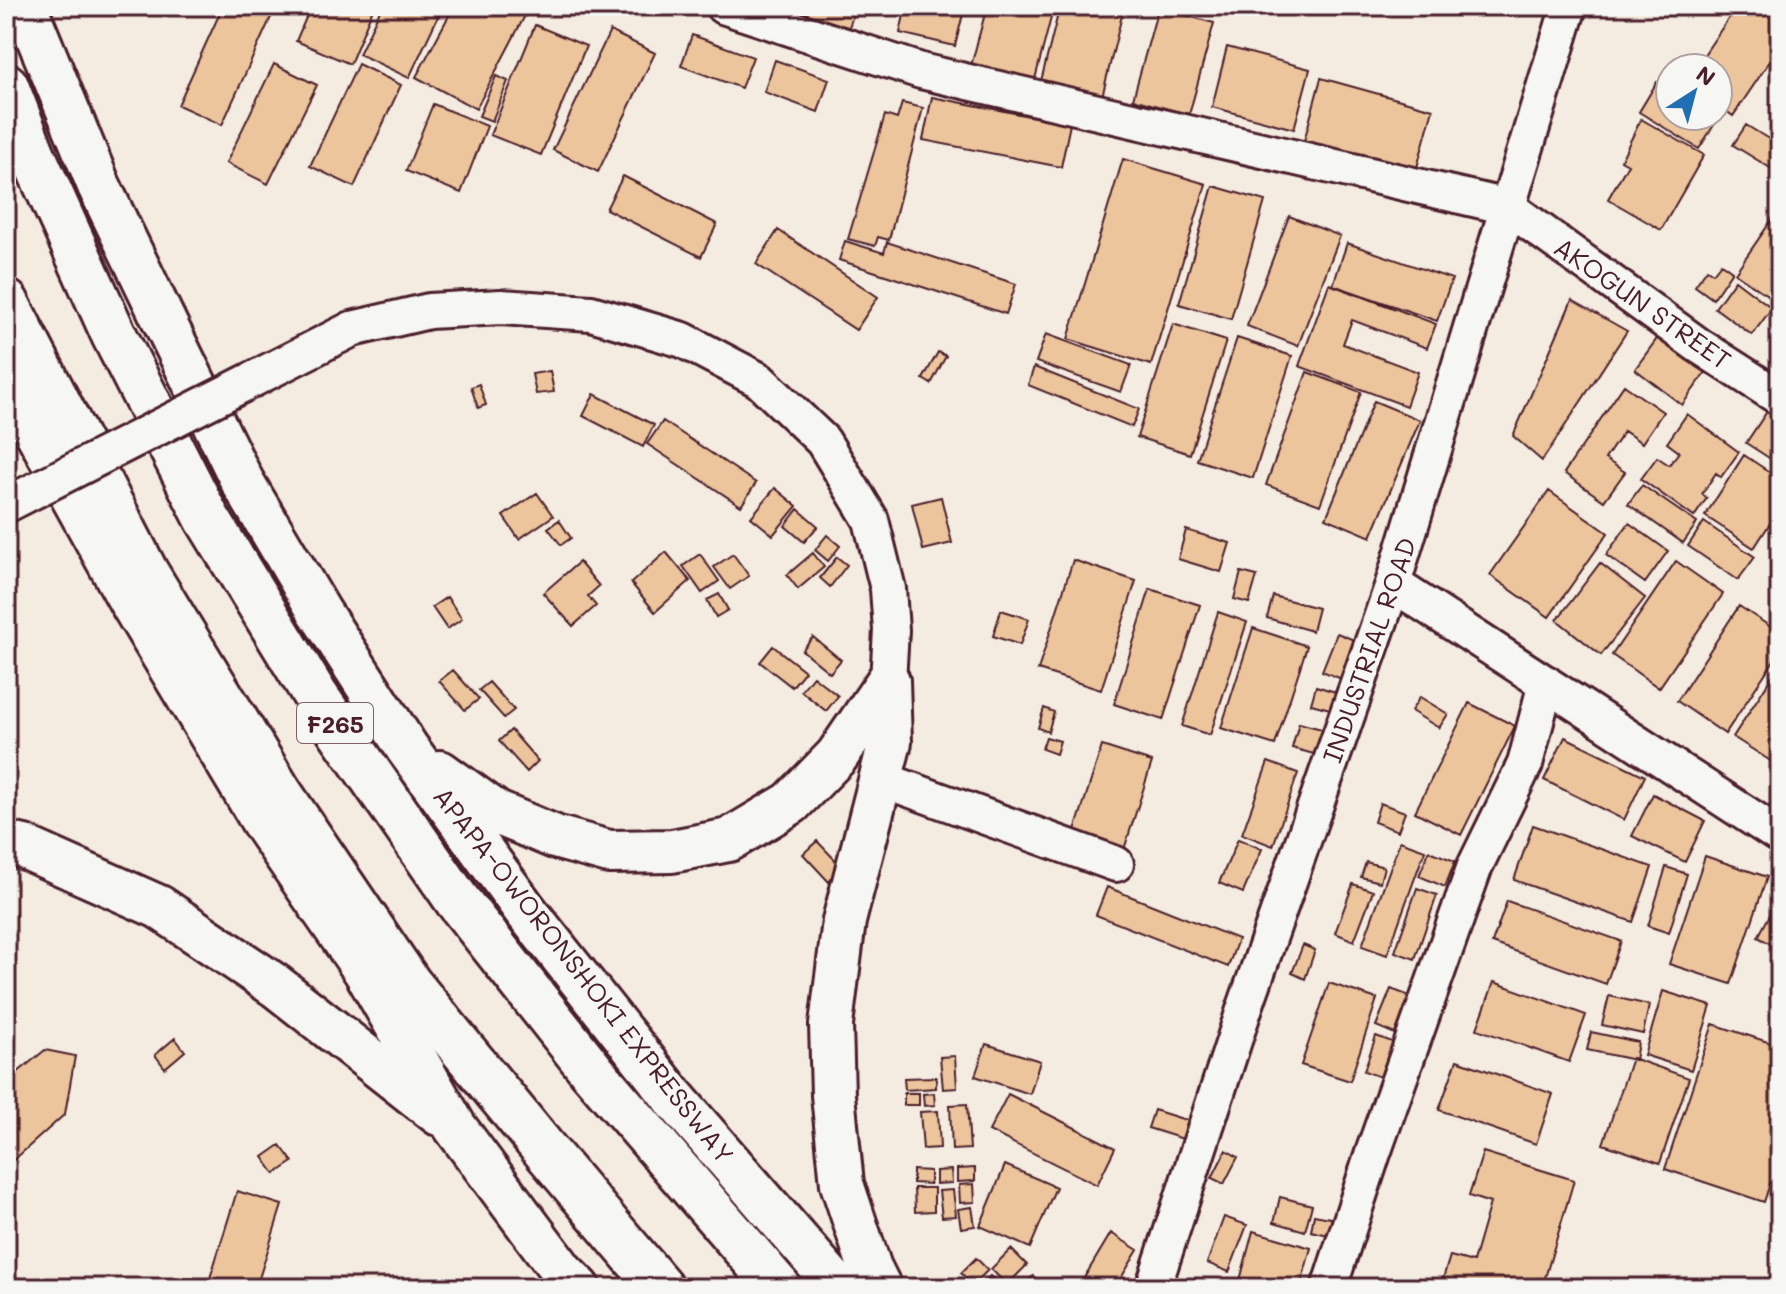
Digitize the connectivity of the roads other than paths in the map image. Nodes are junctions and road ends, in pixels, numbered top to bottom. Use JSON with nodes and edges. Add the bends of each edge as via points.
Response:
{"nodes":[{"id":1,"x":25,"y":6,"type":"edge"},
{"id":2,"x":723,"y":6,"type":"edge"},
{"id":3,"x":1569,"y":6,"type":"edge"},
{"id":4,"x":6,"y":86,"type":"edge"},
{"id":5,"x":1508,"y":207,"type":"junction"},
{"id":6,"x":6,"y":302,"type":"edge"},
{"id":7,"x":6,"y":377,"type":"edge"},
{"id":8,"x":1780,"y":398,"type":"edge"},
{"id":9,"x":6,"y":505,"type":"edge"},
{"id":10,"x":1393,"y":584,"type":"junction"},
{"id":11,"x":888,"y":681,"type":"junction"},
{"id":12,"x":1546,"y":683,"type":"junction"},
{"id":13,"x":407,"y":748,"type":"junction"},
{"id":14,"x":881,"y":779,"type":"junction"},
{"id":15,"x":1780,"y":836,"type":"edge"},
{"id":16,"x":6,"y":843,"type":"edge"},
{"id":17,"x":1116,"y":864,"type":"dead end"},
{"id":18,"x":455,"y":1127,"type":"junction"},
{"id":19,"x":579,"y":1288,"type":"edge"},
{"id":20,"x":661,"y":1288,"type":"edge"},
{"id":21,"x":779,"y":1288,"type":"edge"},
{"id":22,"x":839,"y":1288,"type":"edge"},
{"id":23,"x":880,"y":1288,"type":"edge"},
{"id":24,"x":1153,"y":1288,"type":"edge"},
{"id":25,"x":1329,"y":1288,"type":"edge"}],
"edges":[{"from":1,"to":13,"type":"main road","name":"APAPA-OWORONSHOKI EXPRESSWAY","via":[[99,186],[242,481]]},
{"from":2,"to":5,"type":"street","via":[[921,71]]},
{"from":3,"to":5,"type":"street","name":"INDUSTRIAL ROAD"},
{"from":4,"to":21,"type":"highway","name":"APAPA-OWORONSHOKI EXPRESSWAY","number":"F265","via":[[114,335],[207,518],[315,695],[457,900],[592,1071]]},
{"from":5,"to":8,"type":"street","name":"AKOGUN STREET"},
{"from":5,"to":10,"type":"street","name":"INDUSTRIAL ROAD"},
{"from":6,"to":20,"type":"highway","via":[[146,573],[279,792],[409,984]]},
{"from":7,"to":18,"type":"main road","via":[[202,725],[365,971]]},
{"from":9,"to":11,"type":"street","bridge":true,"via":[[352,329],[429,311],[501,307],[591,313],[683,340],[759,380],[823,441],[871,520],[888,589]]},
{"from":10,"to":12,"type":"street"},
{"from":10,"to":24,"type":"street","name":"INDUSTRIAL ROAD"},
{"from":11,"to":13,"type":"main road","via":[[837,756],[791,803],[729,840],[672,851],[609,852],[555,837],[497,813]]},
{"from":11,"to":14,"type":"main road","via":[[890,742]]},
{"from":12,"to":15,"type":"street"},
{"from":12,"to":25,"type":"street","via":[[1525,764],[1475,866]]},
{"from":13,"to":22,"type":"main road","name":"APAPA-OWORONSHOKI EXPRESSWAY","via":[[525,910],[674,1098]]},
{"from":14,"to":17,"type":"street"},
{"from":14,"to":23,"type":"main road","via":[[844,921],[831,1025],[842,1184]]},
{"from":16,"to":18,"type":"main road","via":[[159,907],[276,986]]},
{"from":18,"to":19,"type":"main road"}]}
